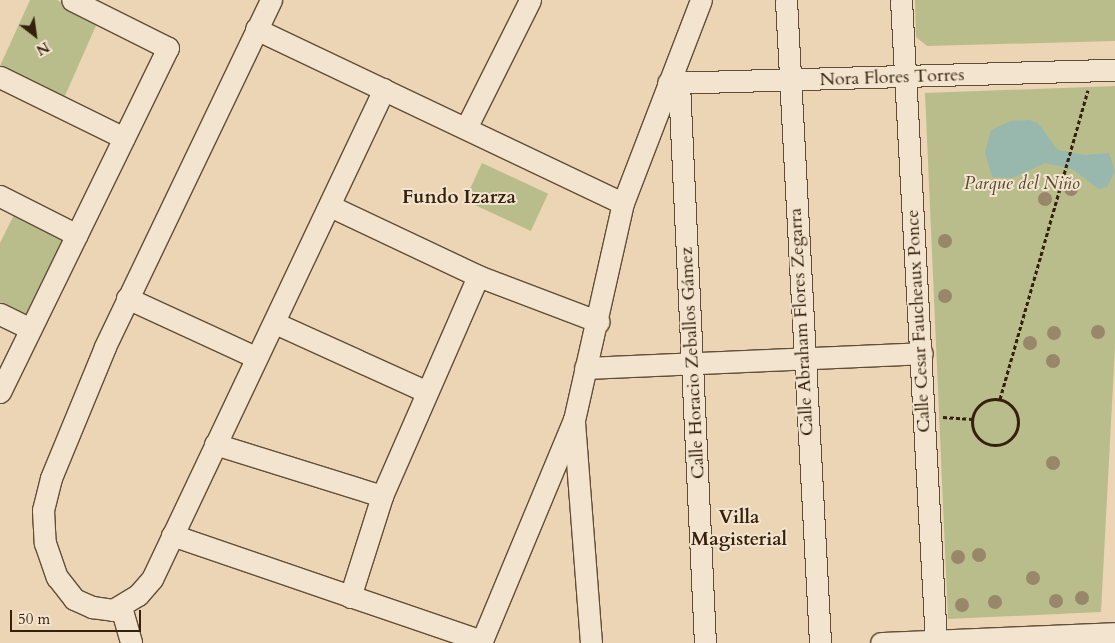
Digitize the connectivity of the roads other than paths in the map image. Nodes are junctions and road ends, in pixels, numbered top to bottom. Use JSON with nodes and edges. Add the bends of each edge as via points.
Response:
{"nodes":[{"id":1,"x":72,"y":0,"type":"edge"},
{"id":2,"x":271,"y":0,"type":"edge"},
{"id":3,"x":530,"y":0,"type":"edge"},
{"id":4,"x":701,"y":0,"type":"edge"},
{"id":5,"x":786,"y":0,"type":"edge"},
{"id":6,"x":901,"y":0,"type":"edge"},
{"id":7,"x":256,"y":29,"type":"junction"},
{"id":8,"x":1115,"y":70,"type":"edge"},
{"id":9,"x":0,"y":77,"type":"edge"},
{"id":10,"x":905,"y":79,"type":"junction"},
{"id":11,"x":789,"y":81,"type":"junction"},
{"id":12,"x":674,"y":84,"type":"junction"},
{"id":13,"x":384,"y":89,"type":"junction"},
{"id":14,"x":466,"y":128,"type":"junction"},
{"id":15,"x":124,"y":138,"type":"junction"},
{"id":16,"x":0,"y":196,"type":"edge"},
{"id":17,"x":623,"y":203,"type":"junction"},
{"id":18,"x":330,"y":206,"type":"junction"},
{"id":19,"x":77,"y":235,"type":"junction"},
{"id":20,"x":478,"y":276,"type":"junction"},
{"id":21,"x":127,"y":298,"type":"junction"},
{"id":22,"x":0,"y":314,"type":"edge"},
{"id":23,"x":599,"y":322,"type":"junction"},
{"id":24,"x":275,"y":323,"type":"junction"},
{"id":25,"x":31,"y":329,"type":"junction"},
{"id":26,"x":922,"y":353,"type":"junction"},
{"id":27,"x":255,"y":357,"type":"junction"},
{"id":28,"x":804,"y":358,"type":"junction"},
{"id":29,"x":694,"y":364,"type":"junction"},
{"id":30,"x":585,"y":368,"type":"junction"},
{"id":31,"x":425,"y":391,"type":"junction"},
{"id":32,"x":0,"y":392,"type":"edge"},
{"id":33,"x":574,"y":420,"type":"junction"},
{"id":34,"x":215,"y":444,"type":"junction"},
{"id":35,"x":382,"y":496,"type":"junction"},
{"id":36,"x":172,"y":535,"type":"junction"},
{"id":37,"x":350,"y":597,"type":"junction"},
{"id":38,"x":121,"y":607,"type":"junction"},
{"id":39,"x":1108,"y":637,"type":"edge"},
{"id":40,"x":481,"y":642,"type":"edge"},
{"id":41,"x":936,"y":642,"type":"edge"},
{"id":42,"x":131,"y":643,"type":"edge"},
{"id":43,"x":591,"y":643,"type":"edge"},
{"id":44,"x":705,"y":643,"type":"edge"},
{"id":45,"x":820,"y":643,"type":"edge"},
{"id":46,"x":881,"y":643,"type":"edge"}],
"edges":[{"from":1,"to":15,"type":"street","via":[[168,48]]},
{"from":2,"to":7,"type":"street"},
{"from":3,"to":14,"type":"street"},
{"from":4,"to":12,"type":"street"},
{"from":5,"to":11,"type":"street","name":"Calle Abraham Flores Zegarra"},
{"from":6,"to":10,"type":"street","name":"Calle Cesar Faucheaux Ponce"},
{"from":7,"to":13,"type":"street"},
{"from":7,"to":21,"type":"street"},
{"from":8,"to":10,"type":"street","name":"Nora Flores Torres"},
{"from":9,"to":15,"type":"street"},
{"from":10,"to":11,"type":"street","name":"Nora Flores Torres"},
{"from":10,"to":26,"type":"street","name":"Calle Cesar Faucheaux Ponce"},
{"from":11,"to":12,"type":"street","name":"Nora Flores Torres"},
{"from":11,"to":28,"type":"street","name":"Calle Abraham Flores Zegarra"},
{"from":12,"to":17,"type":"street"},
{"from":12,"to":29,"type":"street","name":"Calle Horacio Zeballos Gámez"},
{"from":13,"to":14,"type":"street"},
{"from":13,"to":18,"type":"street"},
{"from":14,"to":17,"type":"street"},
{"from":15,"to":19,"type":"street"},
{"from":16,"to":19,"type":"street"},
{"from":17,"to":23,"type":"street"},
{"from":18,"to":20,"type":"street"},
{"from":18,"to":24,"type":"street"},
{"from":19,"to":25,"type":"street"},
{"from":20,"to":23,"type":"street"},
{"from":20,"to":31,"type":"street"},
{"from":21,"to":27,"type":"street"},
{"from":21,"to":38,"type":"street","via":[[51,478],[42,526],[49,560],[67,592],[92,607],[113,610]]},
{"from":22,"to":25,"type":"street"},
{"from":23,"to":30,"type":"street"},
{"from":24,"to":27,"type":"street"},
{"from":24,"to":31,"type":"street"},
{"from":25,"to":32,"type":"street"},
{"from":26,"to":28,"type":"street"},
{"from":26,"to":41,"type":"street","name":"Calle Cesar Faucheaux Ponce"},
{"from":27,"to":34,"type":"street"},
{"from":28,"to":29,"type":"street"},
{"from":28,"to":45,"type":"street","name":"Calle Abraham Flores Zegarra"},
{"from":29,"to":30,"type":"street"},
{"from":29,"to":44,"type":"street","name":"Calle Horacio Zeballos Gámez"},
{"from":30,"to":33,"type":"street"},
{"from":31,"to":35,"type":"street"},
{"from":33,"to":40,"type":"street"},
{"from":33,"to":43,"type":"street"},
{"from":34,"to":35,"type":"street"},
{"from":34,"to":36,"type":"street"},
{"from":35,"to":37,"type":"street"},
{"from":36,"to":37,"type":"street"},
{"from":36,"to":38,"type":"street","via":[[152,578]]},
{"from":37,"to":40,"type":"street"},
{"from":38,"to":42,"type":"street"},
{"from":39,"to":41,"type":"street"},
{"from":41,"to":46,"type":"street"}]}
